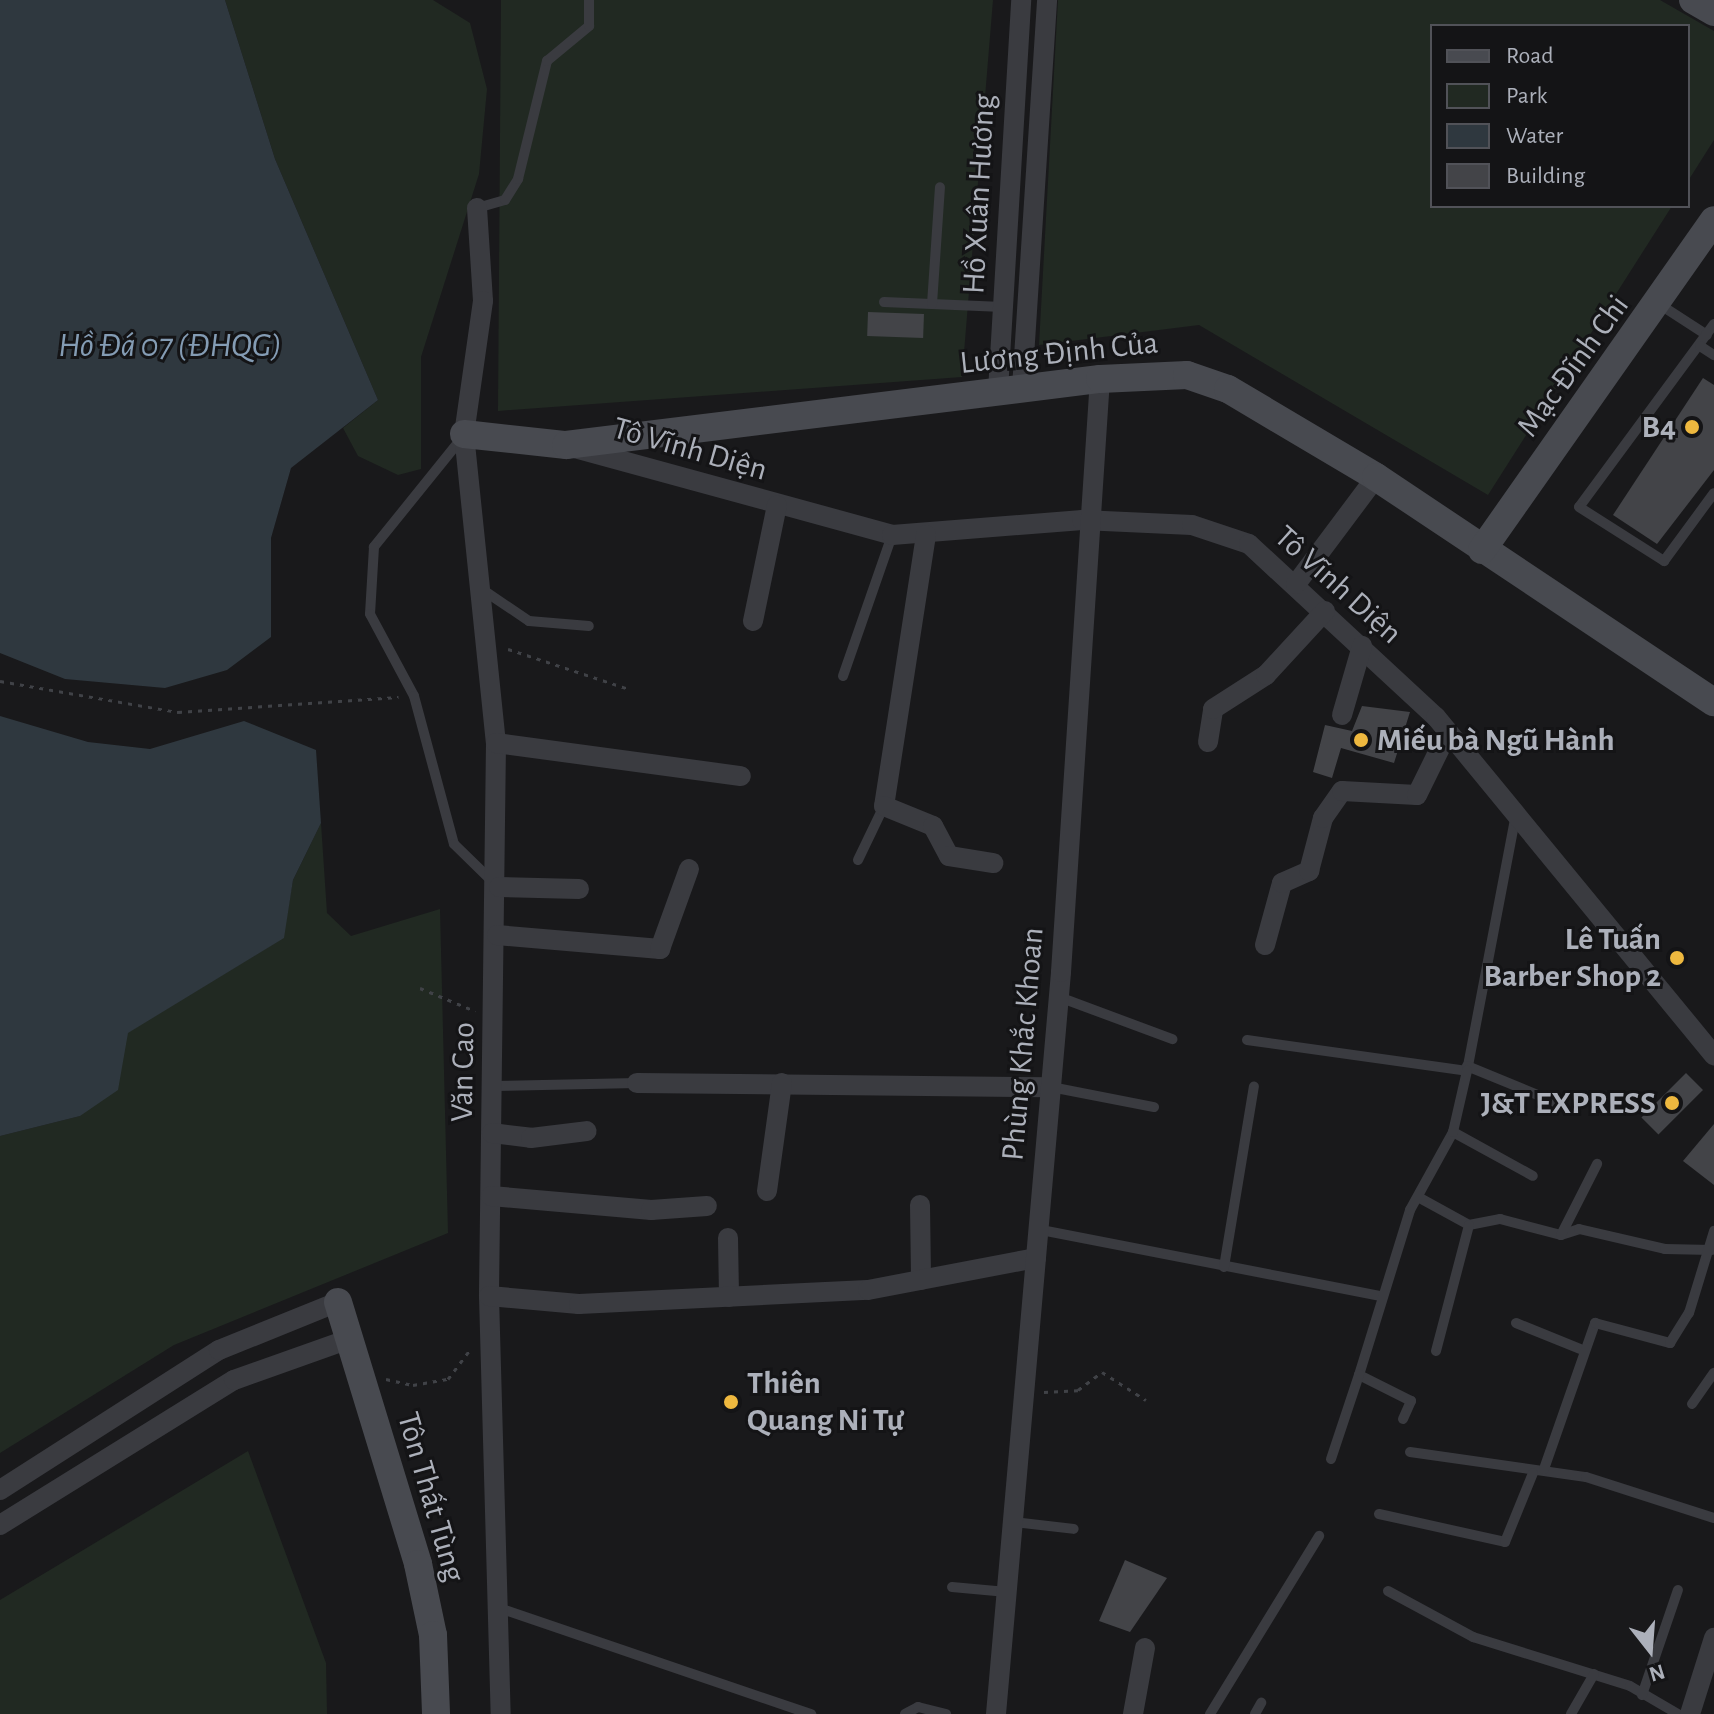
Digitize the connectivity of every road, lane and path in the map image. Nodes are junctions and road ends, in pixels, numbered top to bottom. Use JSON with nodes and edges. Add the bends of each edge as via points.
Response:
{"nodes":[{"id":1,"x":589,"y":0,"type":"edge"},
{"id":2,"x":1021,"y":0,"type":"edge"},
{"id":3,"x":1047,"y":0,"type":"edge"},
{"id":4,"x":1693,"y":0,"type":"edge"},
{"id":5,"x":1714,"y":12,"type":"edge"},
{"id":6,"x":940,"y":187,"type":"dead end"},
{"id":7,"x":477,"y":208,"type":"joint"},
{"id":8,"x":1714,"y":220,"type":"edge"},
{"id":9,"x":884,"y":302,"type":"dead end"},
{"id":10,"x":932,"y":304,"type":"junction"},
{"id":11,"x":1659,"y":304,"type":"junction"},
{"id":12,"x":1003,"y":307,"type":"junction"},
{"id":13,"x":1714,"y":324,"type":"edge"},
{"id":14,"x":1707,"y":335,"type":"junction"},
{"id":15,"x":1700,"y":346,"type":"junction"},
{"id":16,"x":1714,"y":355,"type":"edge"},
{"id":17,"x":1100,"y":379,"type":"junction"},
{"id":18,"x":1010,"y":390,"type":"junction"},
{"id":19,"x":464,"y":434,"type":"junction"},
{"id":20,"x":566,"y":445,"type":"junction"},
{"id":21,"x":1376,"y":477,"type":"junction"},
{"id":22,"x":1714,"y":493,"type":"edge"},
{"id":23,"x":777,"y":505,"type":"junction"},
{"id":24,"x":1710,"y":505,"type":"edge"},
{"id":25,"x":1091,"y":521,"type":"junction"},
{"id":26,"x":892,"y":535,"type":"junction"},
{"id":27,"x":926,"y":535,"type":"junction"},
{"id":28,"x":1482,"y":550,"type":"junction"},
{"id":29,"x":1296,"y":584,"type":"junction"},
{"id":30,"x":486,"y":592,"type":"junction"},
{"id":31,"x":1325,"y":611,"type":"junction"},
{"id":32,"x":753,"y":621,"type":"dead end"},
{"id":33,"x":589,"y":626,"type":"dead end"},
{"id":34,"x":489,"y":642,"type":"junction"},
{"id":35,"x":1362,"y":646,"type":"junction"},
{"id":36,"x":843,"y":676,"type":"dead end"},
{"id":37,"x":0,"y":681,"type":"edge"},
{"id":38,"x":629,"y":689,"type":"dead end"},
{"id":39,"x":414,"y":696,"type":"junction"},
{"id":40,"x":1714,"y":702,"type":"edge"},
{"id":41,"x":1342,"y":715,"type":"dead end"},
{"id":42,"x":1448,"y":732,"type":"junction"},
{"id":43,"x":1208,"y":742,"type":"dead end"},
{"id":44,"x":496,"y":743,"type":"junction"},
{"id":45,"x":741,"y":776,"type":"dead end"},
{"id":46,"x":884,"y":806,"type":"junction"},
{"id":47,"x":1515,"y":819,"type":"junction"},
{"id":48,"x":858,"y":860,"type":"dead end"},
{"id":49,"x":993,"y":863,"type":"dead end"},
{"id":50,"x":689,"y":869,"type":"dead end"},
{"id":51,"x":499,"y":887,"type":"junction"},
{"id":52,"x":579,"y":889,"type":"dead end"},
{"id":53,"x":497,"y":935,"type":"junction"},
{"id":54,"x":1265,"y":945,"type":"dead end"},
{"id":55,"x":420,"y":988,"type":"dead end"},
{"id":56,"x":1059,"y":997,"type":"junction"},
{"id":57,"x":495,"y":1014,"type":"junction"},
{"id":58,"x":1172,"y":1039,"type":"dead end"},
{"id":59,"x":1247,"y":1040,"type":"dead end"},
{"id":60,"x":1714,"y":1056,"type":"edge"},
{"id":61,"x":1467,"y":1068,"type":"junction"},
{"id":62,"x":637,"y":1083,"type":"joint"},
{"id":63,"x":782,"y":1083,"type":"junction"},
{"id":64,"x":493,"y":1086,"type":"junction"},
{"id":65,"x":1254,"y":1086,"type":"dead end"},
{"id":66,"x":1051,"y":1087,"type":"junction"},
{"id":67,"x":1557,"y":1103,"type":"dead end"},
{"id":68,"x":1154,"y":1107,"type":"dead end"},
{"id":69,"x":587,"y":1131,"type":"dead end"},
{"id":70,"x":1453,"y":1132,"type":"junction"},
{"id":71,"x":492,"y":1133,"type":"junction"},
{"id":72,"x":1597,"y":1164,"type":"dead end"},
{"id":73,"x":1533,"y":1176,"type":"dead end"},
{"id":74,"x":767,"y":1191,"type":"dead end"},
{"id":75,"x":491,"y":1196,"type":"junction"},
{"id":76,"x":1418,"y":1197,"type":"junction"},
{"id":77,"x":920,"y":1205,"type":"dead end"},
{"id":78,"x":707,"y":1206,"type":"dead end"},
{"id":79,"x":1469,"y":1225,"type":"junction"},
{"id":80,"x":1036,"y":1229,"type":"junction"},
{"id":81,"x":1714,"y":1231,"type":"edge"},
{"id":82,"x":1561,"y":1235,"type":"junction"},
{"id":83,"x":728,"y":1238,"type":"dead end"},
{"id":84,"x":1711,"y":1250,"type":"edge"},
{"id":85,"x":1036,"y":1258,"type":"junction"},
{"id":86,"x":1224,"y":1267,"type":"junction"},
{"id":87,"x":921,"y":1280,"type":"junction"},
{"id":88,"x":489,"y":1296,"type":"junction"},
{"id":89,"x":1380,"y":1296,"type":"junction"},
{"id":90,"x":729,"y":1297,"type":"junction"},
{"id":91,"x":338,"y":1302,"type":"joint"},
{"id":92,"x":1516,"y":1323,"type":"dead end"},
{"id":93,"x":491,"y":1325,"type":"junction"},
{"id":94,"x":349,"y":1339,"type":"junction"},
{"id":95,"x":1580,"y":1349,"type":"junction"},
{"id":96,"x":1436,"y":1351,"type":"dead end"},
{"id":97,"x":1714,"y":1373,"type":"edge"},
{"id":98,"x":1359,"y":1375,"type":"junction"},
{"id":99,"x":374,"y":1376,"type":"dead end"},
{"id":100,"x":1025,"y":1387,"type":"junction"},
{"id":101,"x":1146,"y":1400,"type":"dead end"},
{"id":102,"x":1692,"y":1404,"type":"dead end"},
{"id":103,"x":1403,"y":1419,"type":"dead end"},
{"id":104,"x":1410,"y":1452,"type":"dead end"},
{"id":105,"x":1331,"y":1459,"type":"dead end"},
{"id":106,"x":1538,"y":1471,"type":"junction"},
{"id":107,"x":0,"y":1490,"type":"edge"},
{"id":108,"x":1379,"y":1514,"type":"dead end"},
{"id":109,"x":1714,"y":1518,"type":"edge"},
{"id":110,"x":1013,"y":1522,"type":"junction"},
{"id":111,"x":0,"y":1525,"type":"edge"},
{"id":112,"x":1074,"y":1529,"type":"dead end"},
{"id":113,"x":1319,"y":1536,"type":"dead end"},
{"id":114,"x":952,"y":1587,"type":"dead end"},
{"id":115,"x":1678,"y":1590,"type":"dead end"},
{"id":116,"x":1388,"y":1591,"type":"dead end"},
{"id":117,"x":1007,"y":1592,"type":"junction"},
{"id":118,"x":499,"y":1608,"type":"junction"},
{"id":119,"x":1714,"y":1638,"type":"edge"},
{"id":120,"x":1145,"y":1648,"type":"dead end"},
{"id":121,"x":1594,"y":1674,"type":"junction"},
{"id":122,"x":1642,"y":1695,"type":"junction"},
{"id":123,"x":1261,"y":1703,"type":"dead end"},
{"id":124,"x":436,"y":1714,"type":"edge"},
{"id":125,"x":501,"y":1714,"type":"edge"},
{"id":126,"x":811,"y":1714,"type":"edge"},
{"id":127,"x":905,"y":1714,"type":"edge"},
{"id":128,"x":946,"y":1714,"type":"edge"},
{"id":129,"x":996,"y":1714,"type":"edge"},
{"id":130,"x":1133,"y":1714,"type":"edge"},
{"id":131,"x":1210,"y":1714,"type":"edge"},
{"id":132,"x":1255,"y":1714,"type":"edge"},
{"id":133,"x":1571,"y":1714,"type":"edge"},
{"id":134,"x":1678,"y":1714,"type":"edge"},
{"id":135,"x":1690,"y":1714,"type":"edge"}],
"edges":[{"from":1,"to":7,"type":"lane","via":[[589,26],[547,61],[518,179],[505,200]]},
{"from":2,"to":12,"type":"street","name":"Hồ Xuân Hương"},
{"from":3,"to":18,"type":"street","name":"Hồ Xuân Hương"},
{"from":4,"to":5,"type":"street"},
{"from":6,"to":10,"type":"lane"},
{"from":7,"to":19,"type":"street","name":"Văn Cao","via":[[483,301]]},
{"from":8,"to":11,"type":"street","name":"Mạc Đĩnh Chi"},
{"from":9,"to":10,"type":"lane"},
{"from":10,"to":12,"type":"lane"},
{"from":11,"to":14,"type":"lane"},
{"from":11,"to":28,"type":"street","name":"Mạc Đĩnh Chi"},
{"from":12,"to":18,"type":"street","name":"Hồ Xuân Hương"},
{"from":13,"to":14,"type":"lane"},
{"from":14,"to":15,"type":"lane"},
{"from":15,"to":16,"type":"lane"},
{"from":15,"to":24,"type":"lane","via":[[1579,507],[1664,561]]},
{"from":17,"to":18,"type":"street","name":"Lương Định Của"},
{"from":17,"to":21,"type":"street","name":"Lương Định Của","via":[[1187,375],[1228,389]]},
{"from":17,"to":25,"type":"street","name":"Phùng Khắc Khoan"},
{"from":18,"to":20,"type":"street","name":"Lương Định Của"},
{"from":19,"to":20,"type":"street","name":"Lương Định Của"},
{"from":19,"to":30,"type":"street","name":"Văn Cao"},
{"from":19,"to":39,"type":"lane","via":[[374,547],[370,614]]},
{"from":20,"to":23,"type":"street","name":"Tô Vĩnh Diện"},
{"from":21,"to":28,"type":"street","name":"Lương Định Của"},
{"from":21,"to":29,"type":"street"},
{"from":22,"to":24,"type":"lane"},
{"from":23,"to":26,"type":"street","name":"Tô Vĩnh Diện"},
{"from":23,"to":32,"type":"street"},
{"from":25,"to":27,"type":"street","name":"Tô Vĩnh Diện"},
{"from":25,"to":29,"type":"street","name":"Tô Vĩnh Diện","via":[[1224,532]]},
{"from":25,"to":56,"type":"street","name":"Phùng Khắc Khoan"},
{"from":26,"to":27,"type":"street","name":"Tô Vĩnh Diện"},
{"from":26,"to":36,"type":"lane"},
{"from":27,"to":46,"type":"street"},
{"from":28,"to":40,"type":"street","name":"Lương Định Của"},
{"from":29,"to":31,"type":"street","name":"Tô Vĩnh Diện"},
{"from":30,"to":33,"type":"lane","via":[[529,621]]},
{"from":30,"to":34,"type":"street","name":"Văn Cao"},
{"from":31,"to":35,"type":"street","name":"Tô Vĩnh Diện"},
{"from":31,"to":43,"type":"street","via":[[1266,675],[1213,709]]},
{"from":34,"to":38,"type":"path"},
{"from":34,"to":44,"type":"street","name":"Văn Cao"},
{"from":35,"to":41,"type":"street"},
{"from":35,"to":42,"type":"street","name":"Tô Vĩnh Diện"},
{"from":37,"to":39,"type":"path","via":[[178,712]]},
{"from":39,"to":51,"type":"lane","via":[[454,844]]},
{"from":42,"to":47,"type":"street","name":"Tô Vĩnh Diện"},
{"from":42,"to":54,"type":"street","via":[[1417,795],[1342,791],[1323,818],[1309,871],[1282,883]]},
{"from":44,"to":45,"type":"street"},
{"from":44,"to":51,"type":"street","name":"Văn Cao"},
{"from":46,"to":48,"type":"lane"},
{"from":46,"to":49,"type":"street","via":[[933,826],[949,856]]},
{"from":47,"to":60,"type":"street","name":"Tô Vĩnh Diện"},
{"from":47,"to":61,"type":"lane"},
{"from":50,"to":53,"type":"street","via":[[660,949]]},
{"from":51,"to":52,"type":"street"},
{"from":51,"to":53,"type":"street","name":"Văn Cao"},
{"from":53,"to":57,"type":"street","name":"Văn Cao"},
{"from":55,"to":57,"type":"path","via":[[445,994],[459,1009]]},
{"from":56,"to":58,"type":"lane"},
{"from":56,"to":66,"type":"street","name":"Phùng Khắc Khoan"},
{"from":57,"to":64,"type":"street","name":"Văn Cao"},
{"from":59,"to":61,"type":"lane"},
{"from":61,"to":67,"type":"lane"},
{"from":61,"to":70,"type":"lane"},
{"from":62,"to":63,"type":"street"},
{"from":62,"to":64,"type":"lane"},
{"from":63,"to":66,"type":"street"},
{"from":63,"to":74,"type":"street"},
{"from":64,"to":71,"type":"street","name":"Văn Cao"},
{"from":65,"to":86,"type":"lane"},
{"from":66,"to":68,"type":"lane"},
{"from":66,"to":80,"type":"street","name":"Phùng Khắc Khoan"},
{"from":69,"to":71,"type":"street","via":[[531,1138]]},
{"from":70,"to":73,"type":"lane"},
{"from":70,"to":76,"type":"lane"},
{"from":71,"to":75,"type":"street","name":"Văn Cao"},
{"from":72,"to":82,"type":"lane"},
{"from":75,"to":78,"type":"street","via":[[651,1210]]},
{"from":75,"to":88,"type":"street","name":"Văn Cao"},
{"from":76,"to":79,"type":"lane"},
{"from":76,"to":89,"type":"lane"},
{"from":77,"to":87,"type":"street"},
{"from":79,"to":82,"type":"lane","via":[[1500,1219]]},
{"from":79,"to":96,"type":"lane"},
{"from":80,"to":85,"type":"street","name":"Phùng Khắc Khoan"},
{"from":80,"to":86,"type":"lane"},
{"from":81,"to":84,"type":"lane"},
{"from":82,"to":84,"type":"lane","via":[[1579,1229],[1665,1249]]},
{"from":83,"to":90,"type":"street"},
{"from":84,"to":95,"type":"lane","via":[[1689,1313],[1670,1343],[1598,1322]]},
{"from":85,"to":87,"type":"street"},
{"from":85,"to":100,"type":"street","name":"Phùng Khắc Khoan"},
{"from":86,"to":89,"type":"lane"},
{"from":87,"to":90,"type":"street"},
{"from":88,"to":90,"type":"street","via":[[579,1304]]},
{"from":88,"to":93,"type":"street","name":"Văn Cao"},
{"from":89,"to":98,"type":"lane"},
{"from":91,"to":94,"type":"street","name":"Tôn Thất Tùng"},
{"from":91,"to":107,"type":"street","via":[[219,1350]]},
{"from":92,"to":95,"type":"lane"},
{"from":93,"to":99,"type":"path","via":[[448,1379],[413,1385]]},
{"from":93,"to":118,"type":"street","name":"Văn Cao"},
{"from":94,"to":111,"type":"street","via":[[234,1380]]},
{"from":94,"to":124,"type":"street","name":"Tôn Thất Tùng","via":[[418,1564],[433,1635]]},
{"from":95,"to":106,"type":"lane"},
{"from":97,"to":102,"type":"lane"},
{"from":98,"to":103,"type":"lane","via":[[1411,1401]]},
{"from":98,"to":105,"type":"lane"},
{"from":100,"to":101,"type":"path","via":[[1078,1390],[1102,1372]]},
{"from":100,"to":110,"type":"street","name":"Phùng Khắc Khoan"},
{"from":104,"to":106,"type":"lane"},
{"from":106,"to":108,"type":"lane","via":[[1505,1542]]},
{"from":106,"to":109,"type":"lane"},
{"from":110,"to":112,"type":"lane"},
{"from":110,"to":117,"type":"street","name":"Phùng Khắc Khoan"},
{"from":113,"to":131,"type":"lane"},
{"from":114,"to":117,"type":"lane"},
{"from":115,"to":122,"type":"lane"},
{"from":116,"to":121,"type":"lane","via":[[1473,1637]]},
{"from":117,"to":129,"type":"street","name":"Phùng Khắc Khoan"},
{"from":118,"to":125,"type":"street","name":"Văn Cao"},
{"from":118,"to":126,"type":"lane"},
{"from":119,"to":135,"type":"street"},
{"from":120,"to":130,"type":"street"},
{"from":121,"to":122,"type":"lane"},
{"from":121,"to":133,"type":"lane"},
{"from":122,"to":134,"type":"lane"},
{"from":123,"to":132,"type":"lane"},
{"from":127,"to":128,"type":"lane","via":[[918,1707]]}]}
